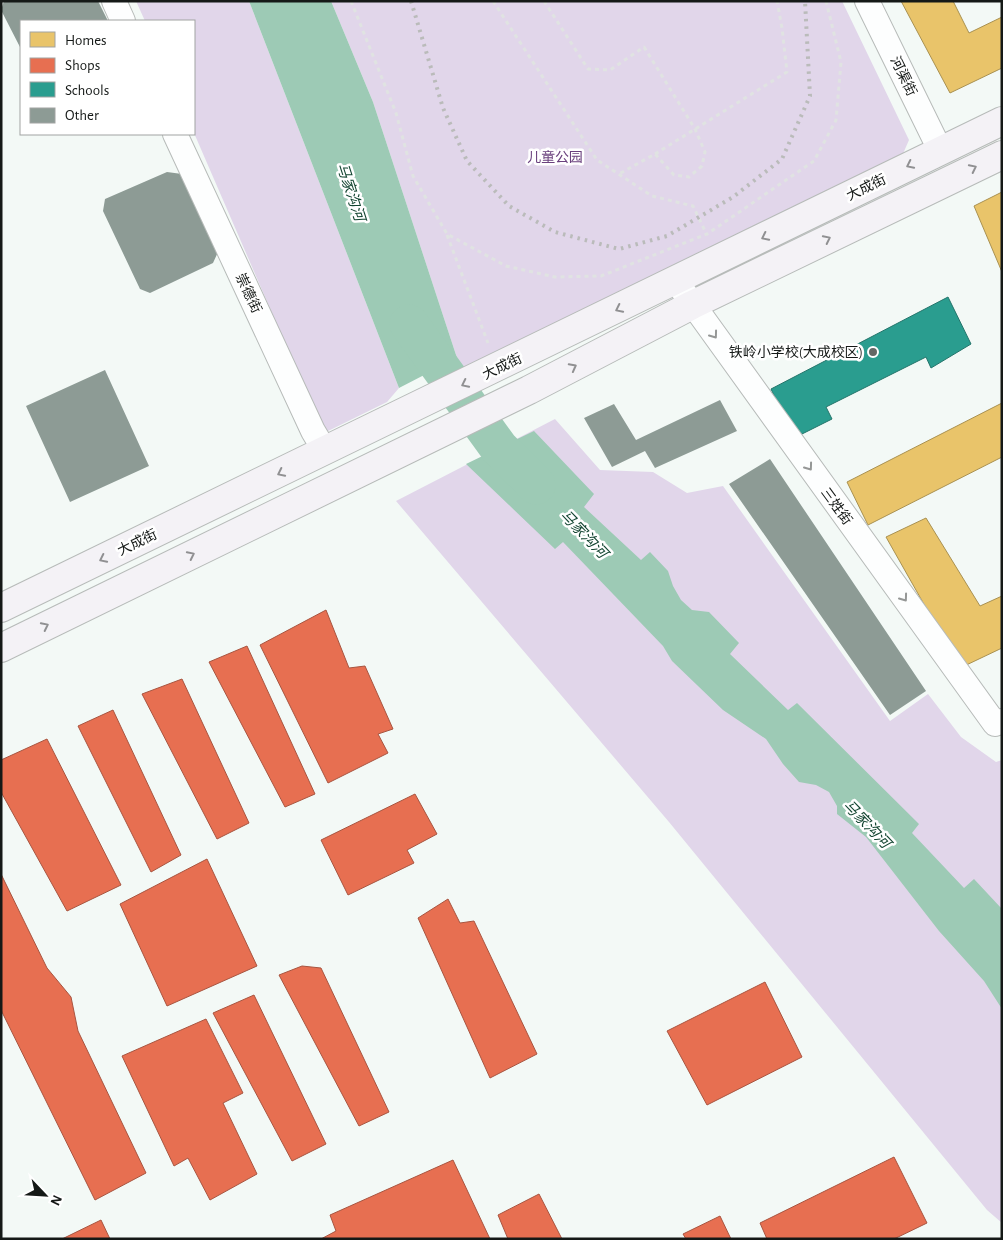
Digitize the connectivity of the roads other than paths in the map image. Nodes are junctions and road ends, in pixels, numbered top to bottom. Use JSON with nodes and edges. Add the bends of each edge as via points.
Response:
{"nodes":[{"id":1,"x":114,"y":1,"type":"edge"},
{"id":2,"x":867,"y":1,"type":"edge"},
{"id":3,"x":123,"y":20,"type":"edge"},
{"id":4,"x":1002,"y":121,"type":"edge"},
{"id":5,"x":175,"y":135,"type":"edge"},
{"id":6,"x":940,"y":150,"type":"junction"},
{"id":7,"x":1002,"y":155,"type":"edge"},
{"id":8,"x":676,"y":281,"type":"junction"},
{"id":9,"x":692,"y":305,"type":"junction"},
{"id":10,"x":325,"y":451,"type":"junction"},
{"id":11,"x":1,"y":608,"type":"edge"},
{"id":12,"x":1,"y":648,"type":"edge"},
{"id":13,"x":1002,"y":721,"type":"edge"}],
"edges":[{"from":1,"to":3,"type":"street"},
{"from":2,"to":6,"type":"street","name":"河渠街"},
{"from":4,"to":6,"type":"main road","name":"大成街"},
{"from":5,"to":10,"type":"street","name":"崇德街"},
{"from":6,"to":8,"type":"main road","name":"大成街","one_way":true},
{"from":9,"to":7,"type":"main road","one_way":true},
{"from":8,"to":9,"type":"street","name":"三姓街"},
{"from":8,"to":10,"type":"main road","name":"大成街","one_way":true,"via":[[499,354]]},
{"from":12,"to":9,"type":"main road","one_way":true,"via":[[529,390]]},
{"from":9,"to":13,"type":"street","name":"三姓街","one_way":true,"via":[[995,724]]},
{"from":10,"to":11,"type":"main road","name":"大成街","one_way":true}]}
